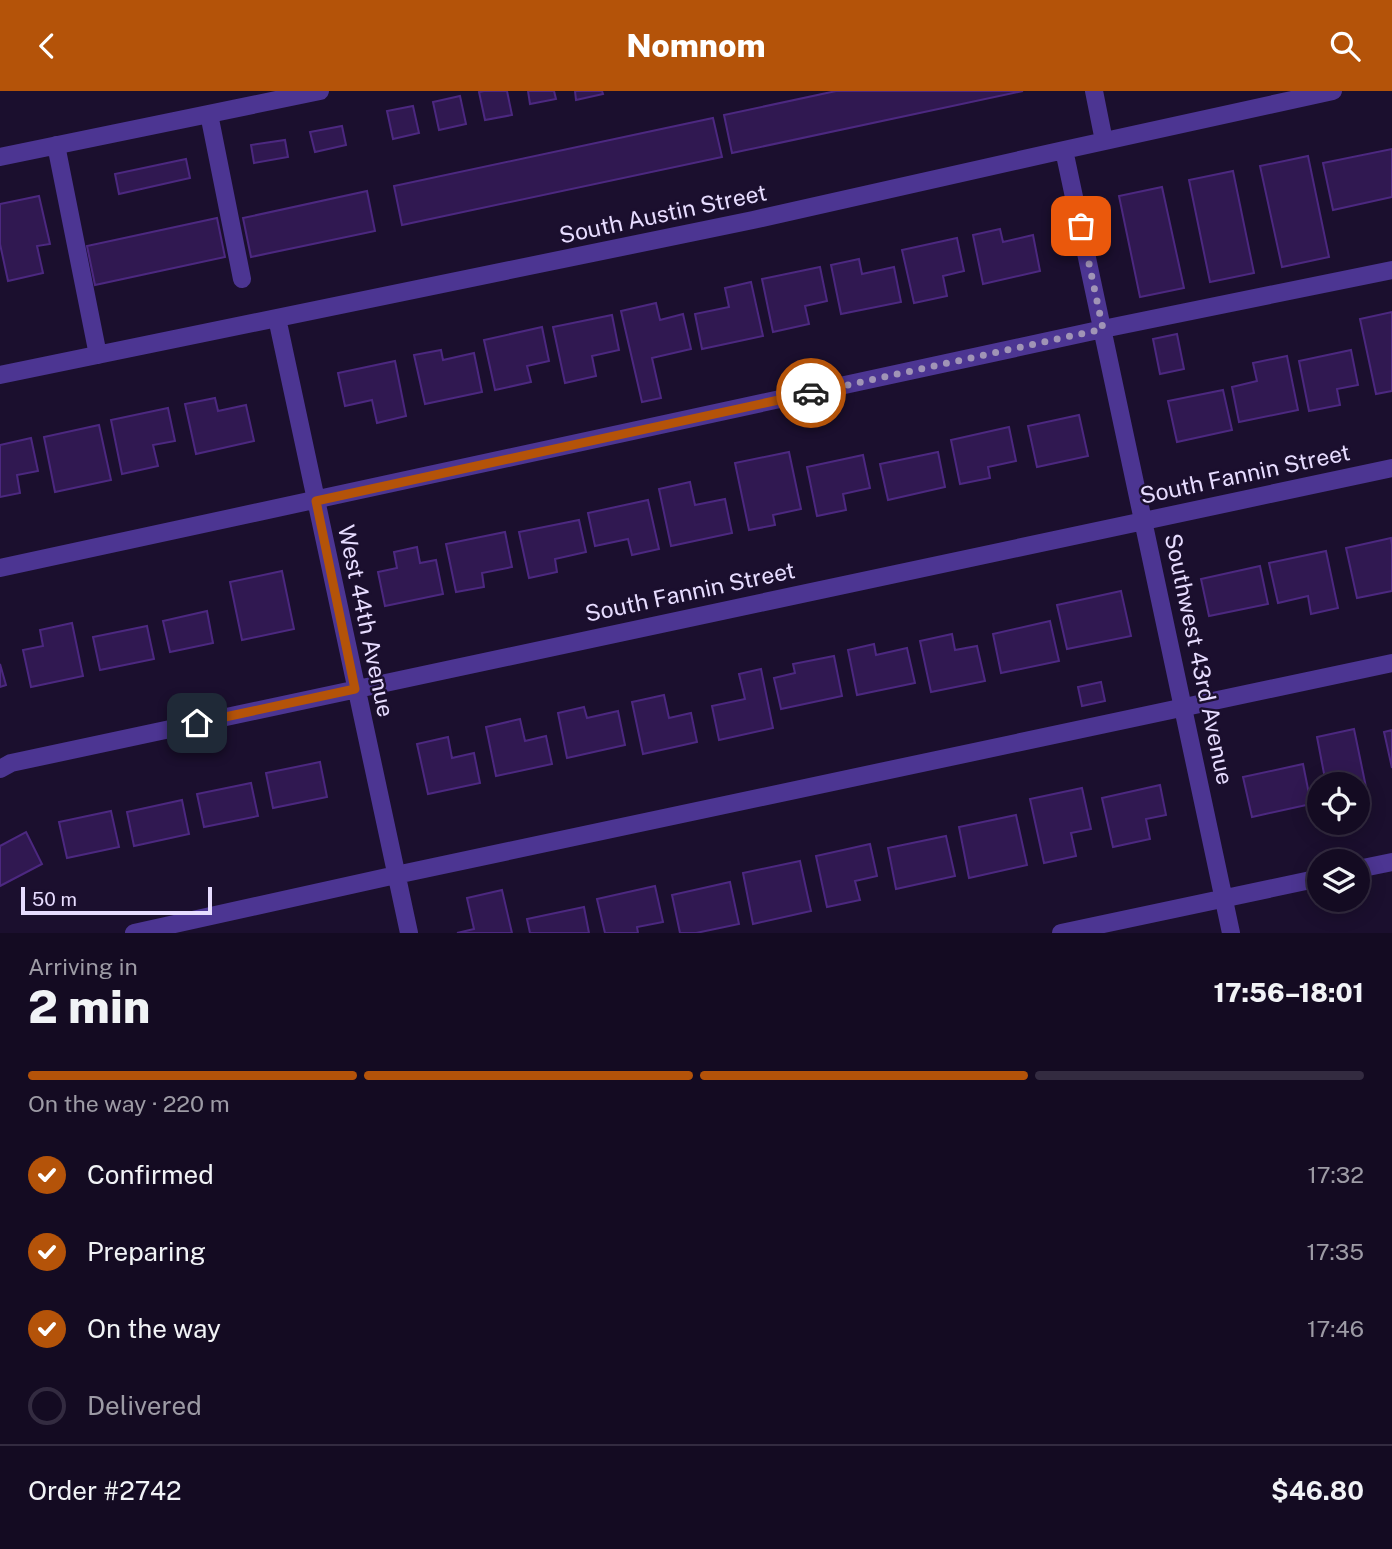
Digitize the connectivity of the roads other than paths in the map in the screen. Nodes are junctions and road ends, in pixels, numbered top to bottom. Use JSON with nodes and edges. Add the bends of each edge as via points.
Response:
{"nodes":[{"id":1,"x":320,"y":91,"type":"edge"},
{"id":2,"x":1094,"y":91,"type":"edge"},
{"id":3,"x":1333,"y":91,"type":"edge"},
{"id":4,"x":209,"y":114,"type":"junction"},
{"id":5,"x":1104,"y":141,"type":"junction"},
{"id":6,"x":56,"y":145,"type":"junction"},
{"id":7,"x":1064,"y":150,"type":"junction"},
{"id":8,"x":0,"y":156,"type":"edge"},
{"id":9,"x":1392,"y":270,"type":"edge"},
{"id":10,"x":242,"y":279,"type":"dead end"},
{"id":11,"x":277,"y":318,"type":"junction"},
{"id":12,"x":1103,"y":329,"type":"junction"},
{"id":13,"x":97,"y":355,"type":"junction"},
{"id":14,"x":0,"y":375,"type":"edge"},
{"id":15,"x":1392,"y":467,"type":"edge"},
{"id":16,"x":316,"y":501,"type":"junction"},
{"id":17,"x":1144,"y":520,"type":"junction"},
{"id":18,"x":0,"y":568,"type":"edge"},
{"id":19,"x":1392,"y":663,"type":"edge"},
{"id":20,"x":355,"y":689,"type":"junction"},
{"id":21,"x":1184,"y":708,"type":"junction"},
{"id":22,"x":0,"y":769,"type":"edge"},
{"id":23,"x":1392,"y":862,"type":"edge"},
{"id":24,"x":1370,"y":867,"type":"edge"},
{"id":25,"x":396,"y":875,"type":"junction"},
{"id":26,"x":1307,"y":881,"type":"edge"},
{"id":27,"x":1224,"y":899,"type":"junction"},
{"id":28,"x":134,"y":933,"type":"edge"},
{"id":29,"x":409,"y":933,"type":"edge"},
{"id":30,"x":1061,"y":933,"type":"edge"},
{"id":31,"x":1231,"y":933,"type":"edge"}],
"edges":[{"from":1,"to":4,"type":"street"},
{"from":2,"to":5,"type":"street"},
{"from":3,"to":5,"type":"street","name":"South Austin Street"},
{"from":4,"to":6,"type":"street"},
{"from":4,"to":10,"type":"street"},
{"from":5,"to":7,"type":"street","name":"South Austin Street"},
{"from":6,"to":8,"type":"street"},
{"from":6,"to":13,"type":"street"},
{"from":7,"to":11,"type":"street","name":"South Austin Street","via":[[753,220]]},
{"from":7,"to":12,"type":"street","name":"Southwest 43rd Avenue"},
{"from":9,"to":12,"type":"street"},
{"from":11,"to":13,"type":"street","name":"South Austin Street"},
{"from":11,"to":16,"type":"street","name":"West 44th Avenue"},
{"from":12,"to":16,"type":"street"},
{"from":12,"to":17,"type":"street","name":"Southwest 43rd Avenue"},
{"from":13,"to":14,"type":"street","name":"South Austin Street"},
{"from":15,"to":17,"type":"street","name":"South Fannin Street"},
{"from":16,"to":18,"type":"street"},
{"from":16,"to":20,"type":"street","name":"West 44th Avenue"},
{"from":17,"to":20,"type":"street","name":"South Fannin Street"},
{"from":17,"to":21,"type":"street","name":"Southwest 43rd Avenue"},
{"from":19,"to":21,"type":"street"},
{"from":20,"to":22,"type":"street","name":"South Fannin Street"},
{"from":20,"to":25,"type":"street","name":"West 44th Avenue"},
{"from":21,"to":25,"type":"street"},
{"from":21,"to":27,"type":"street","name":"Southwest 43rd Avenue"},
{"from":23,"to":24,"type":"street"},
{"from":25,"to":28,"type":"street"},
{"from":25,"to":29,"type":"street","name":"West 44th Avenue"},
{"from":26,"to":27,"type":"street"},
{"from":27,"to":30,"type":"street"},
{"from":27,"to":31,"type":"street","name":"Southwest 43rd Avenue"}]}
